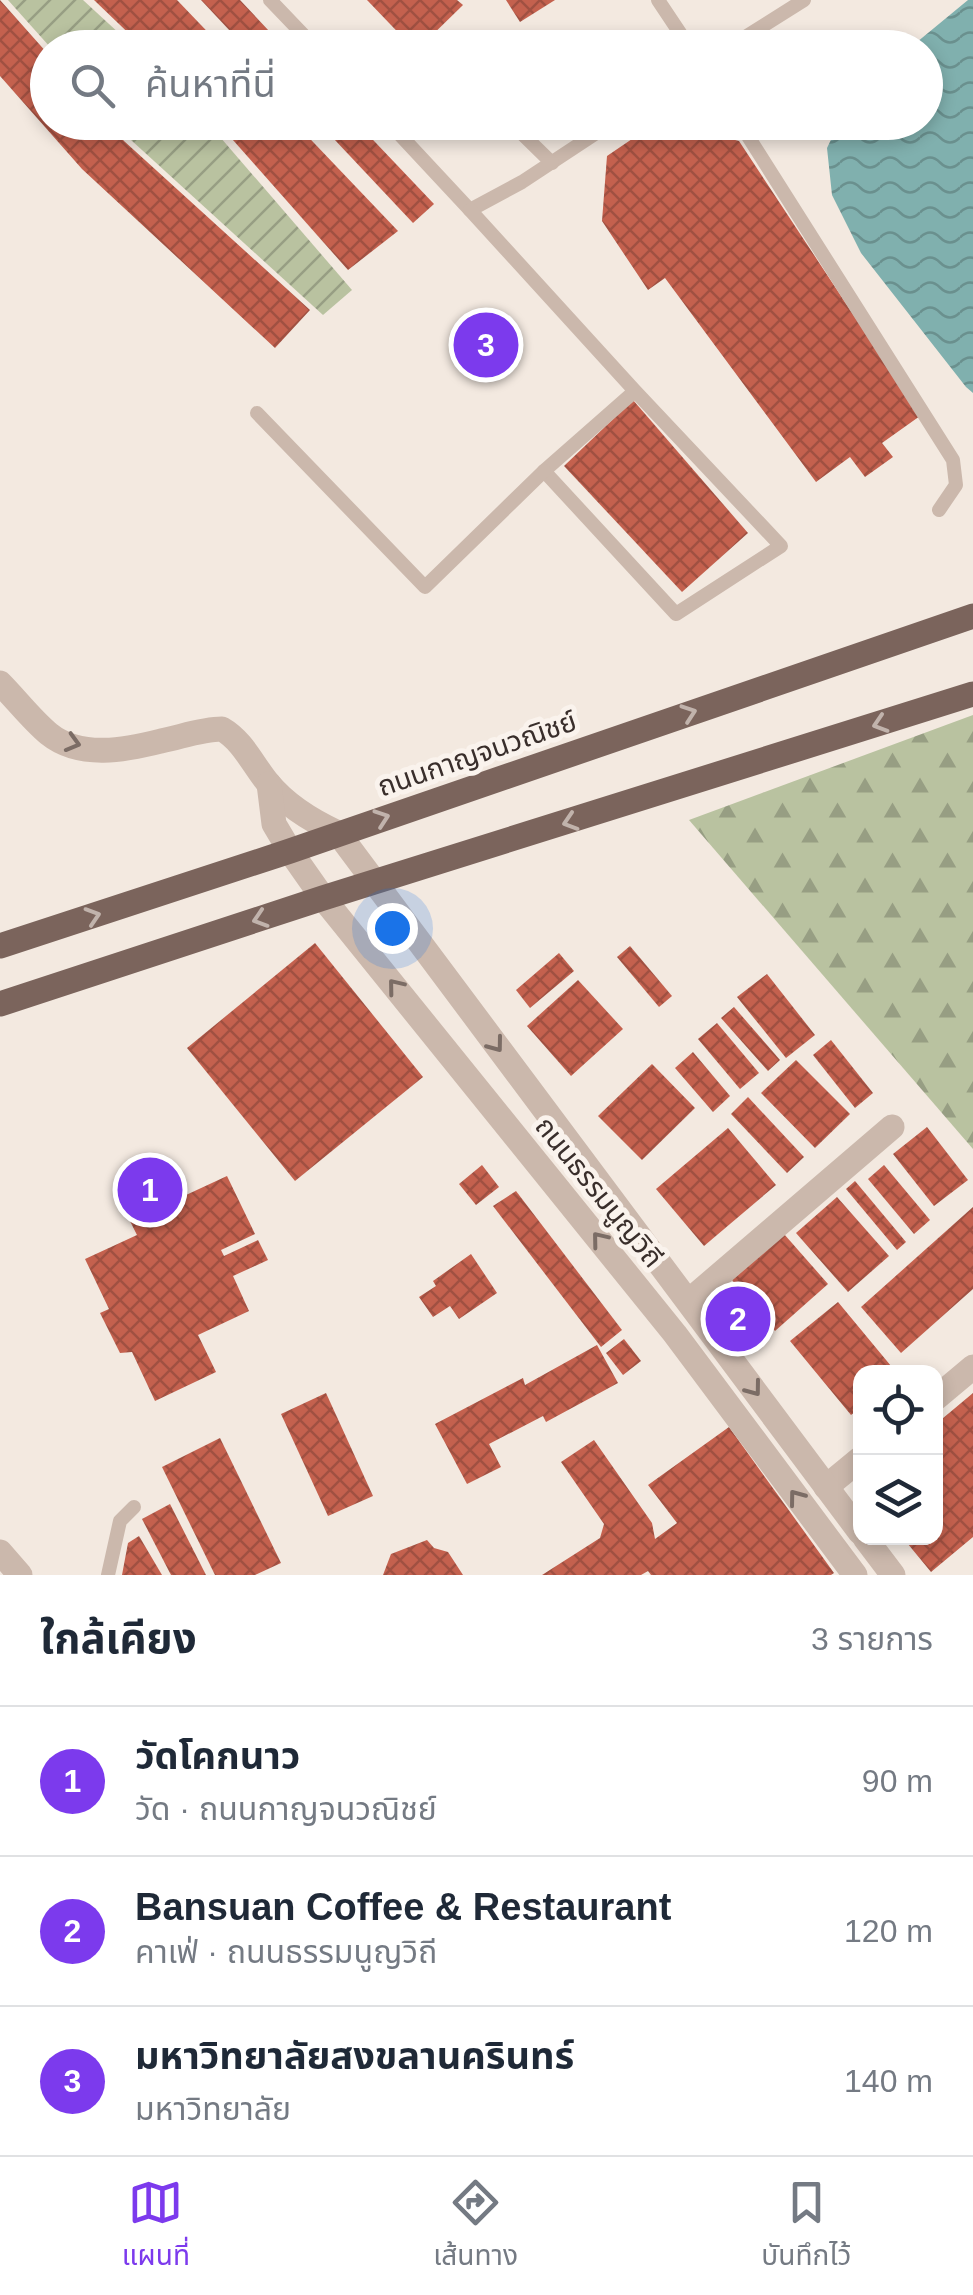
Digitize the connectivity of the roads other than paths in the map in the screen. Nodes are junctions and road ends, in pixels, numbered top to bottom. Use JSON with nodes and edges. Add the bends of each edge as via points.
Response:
{"nodes":[{"id":1,"x":270,"y":0,"type":"edge"},
{"id":2,"x":658,"y":0,"type":"edge"},
{"id":3,"x":804,"y":0,"type":"edge"},
{"id":4,"x":299,"y":30,"type":"edge"},
{"id":5,"x":678,"y":30,"type":"edge"},
{"id":6,"x":756,"y":30,"type":"edge"},
{"id":7,"x":405,"y":140,"type":"edge"},
{"id":8,"x":528,"y":140,"type":"edge"},
{"id":9,"x":586,"y":140,"type":"edge"},
{"id":10,"x":750,"y":140,"type":"edge"},
{"id":11,"x":552,"y":163,"type":"junction"},
{"id":12,"x":470,"y":210,"type":"junction"},
{"id":13,"x":635,"y":391,"type":"junction"},
{"id":14,"x":257,"y":413,"type":"dead end"},
{"id":15,"x":544,"y":471,"type":"junction"},
{"id":16,"x":939,"y":510,"type":"dead end"},
{"id":17,"x":973,"y":616,"type":"edge"},
{"id":18,"x":0,"y":683,"type":"edge"},
{"id":19,"x":973,"y":694,"type":"edge"},
{"id":20,"x":269,"y":784,"type":"junction"},
{"id":21,"x":338,"y":833,"type":"junction"},
{"id":22,"x":290,"y":851,"type":"junction"},
{"id":23,"x":374,"y":884,"type":"junction"},
{"id":24,"x":323,"y":898,"type":"junction"},
{"id":25,"x":0,"y":946,"type":"edge"},
{"id":26,"x":0,"y":1004,"type":"edge"},
{"id":27,"x":892,"y":1126,"type":"dead end"},
{"id":28,"x":689,"y":1301,"type":"junction"},
{"id":29,"x":973,"y":1367,"type":"edge"},
{"id":30,"x":943,"y":1392,"type":"edge"},
{"id":31,"x":853,"y":1465,"type":"edge"},
{"id":32,"x":826,"y":1487,"type":"junction"},
{"id":33,"x":134,"y":1507,"type":"dead end"},
{"id":34,"x":853,"y":1523,"type":"edge"},
{"id":35,"x":870,"y":1545,"type":"edge"},
{"id":36,"x":0,"y":1552,"type":"edge"},
{"id":37,"x":20,"y":1575,"type":"edge"},
{"id":38,"x":108,"y":1575,"type":"edge"},
{"id":39,"x":855,"y":1575,"type":"edge"},
{"id":40,"x":893,"y":1575,"type":"edge"}],
"edges":[{"from":1,"to":4,"type":"lane"},
{"from":2,"to":5,"type":"lane"},
{"from":3,"to":6,"type":"lane"},
{"from":7,"to":12,"type":"lane"},
{"from":8,"to":11,"type":"lane"},
{"from":9,"to":11,"type":"lane"},
{"from":10,"to":16,"type":"lane","via":[[953,460],[956,486]]},
{"from":11,"to":12,"type":"lane"},
{"from":12,"to":13,"type":"lane"},
{"from":13,"to":15,"type":"lane"},
{"from":13,"to":15,"type":"lane","via":[[781,546],[676,614]]},
{"from":14,"to":15,"type":"lane","via":[[425,587]]},
{"from":21,"to":17,"type":"main road","name":"ถนนกาญจนวณิชย์","one_way":true},
{"from":18,"to":20,"type":"street","one_way":true,"via":[[50,735],[88,748],[130,749],[222,729]]},
{"from":19,"to":23,"type":"main road","one_way":true},
{"from":20,"to":21,"type":"street"},
{"from":20,"to":22,"type":"street","name":"ถนนธรรมนูญวิถี","via":[[274,824]]},
{"from":21,"to":22,"type":"main road","name":"ถนนกาญจนวณิชย์"},
{"from":21,"to":23,"type":"street","name":"ถนนธรรมนูญวิถี"},
{"from":22,"to":24,"type":"street","name":"ถนนธรรมนูญวิถี"},
{"from":25,"to":22,"type":"main road","name":"ถนนกาญจนวณิชย์","one_way":true},
{"from":23,"to":24,"type":"main road"},
{"from":23,"to":28,"type":"street","name":"ถนนธรรมนูญวิถี","one_way":true},
{"from":24,"to":26,"type":"main road","one_way":true},
{"from":39,"to":24,"type":"street","name":"ถนนธรรมนูญวิถี","one_way":true,"via":[[674,1334]]},
{"from":27,"to":28,"type":"street"},
{"from":28,"to":32,"type":"street","name":"ถนนธรรมนูญวิถี","one_way":true},
{"from":29,"to":30,"type":"street"},
{"from":31,"to":32,"type":"street"},
{"from":32,"to":34,"type":"street","name":"ถนนธรรมนูญวิถี"},
{"from":33,"to":38,"type":"lane","via":[[120,1520]]},
{"from":35,"to":40,"type":"street","name":"ถนนธรรมนูญวิถี"},
{"from":36,"to":37,"type":"street"}]}
